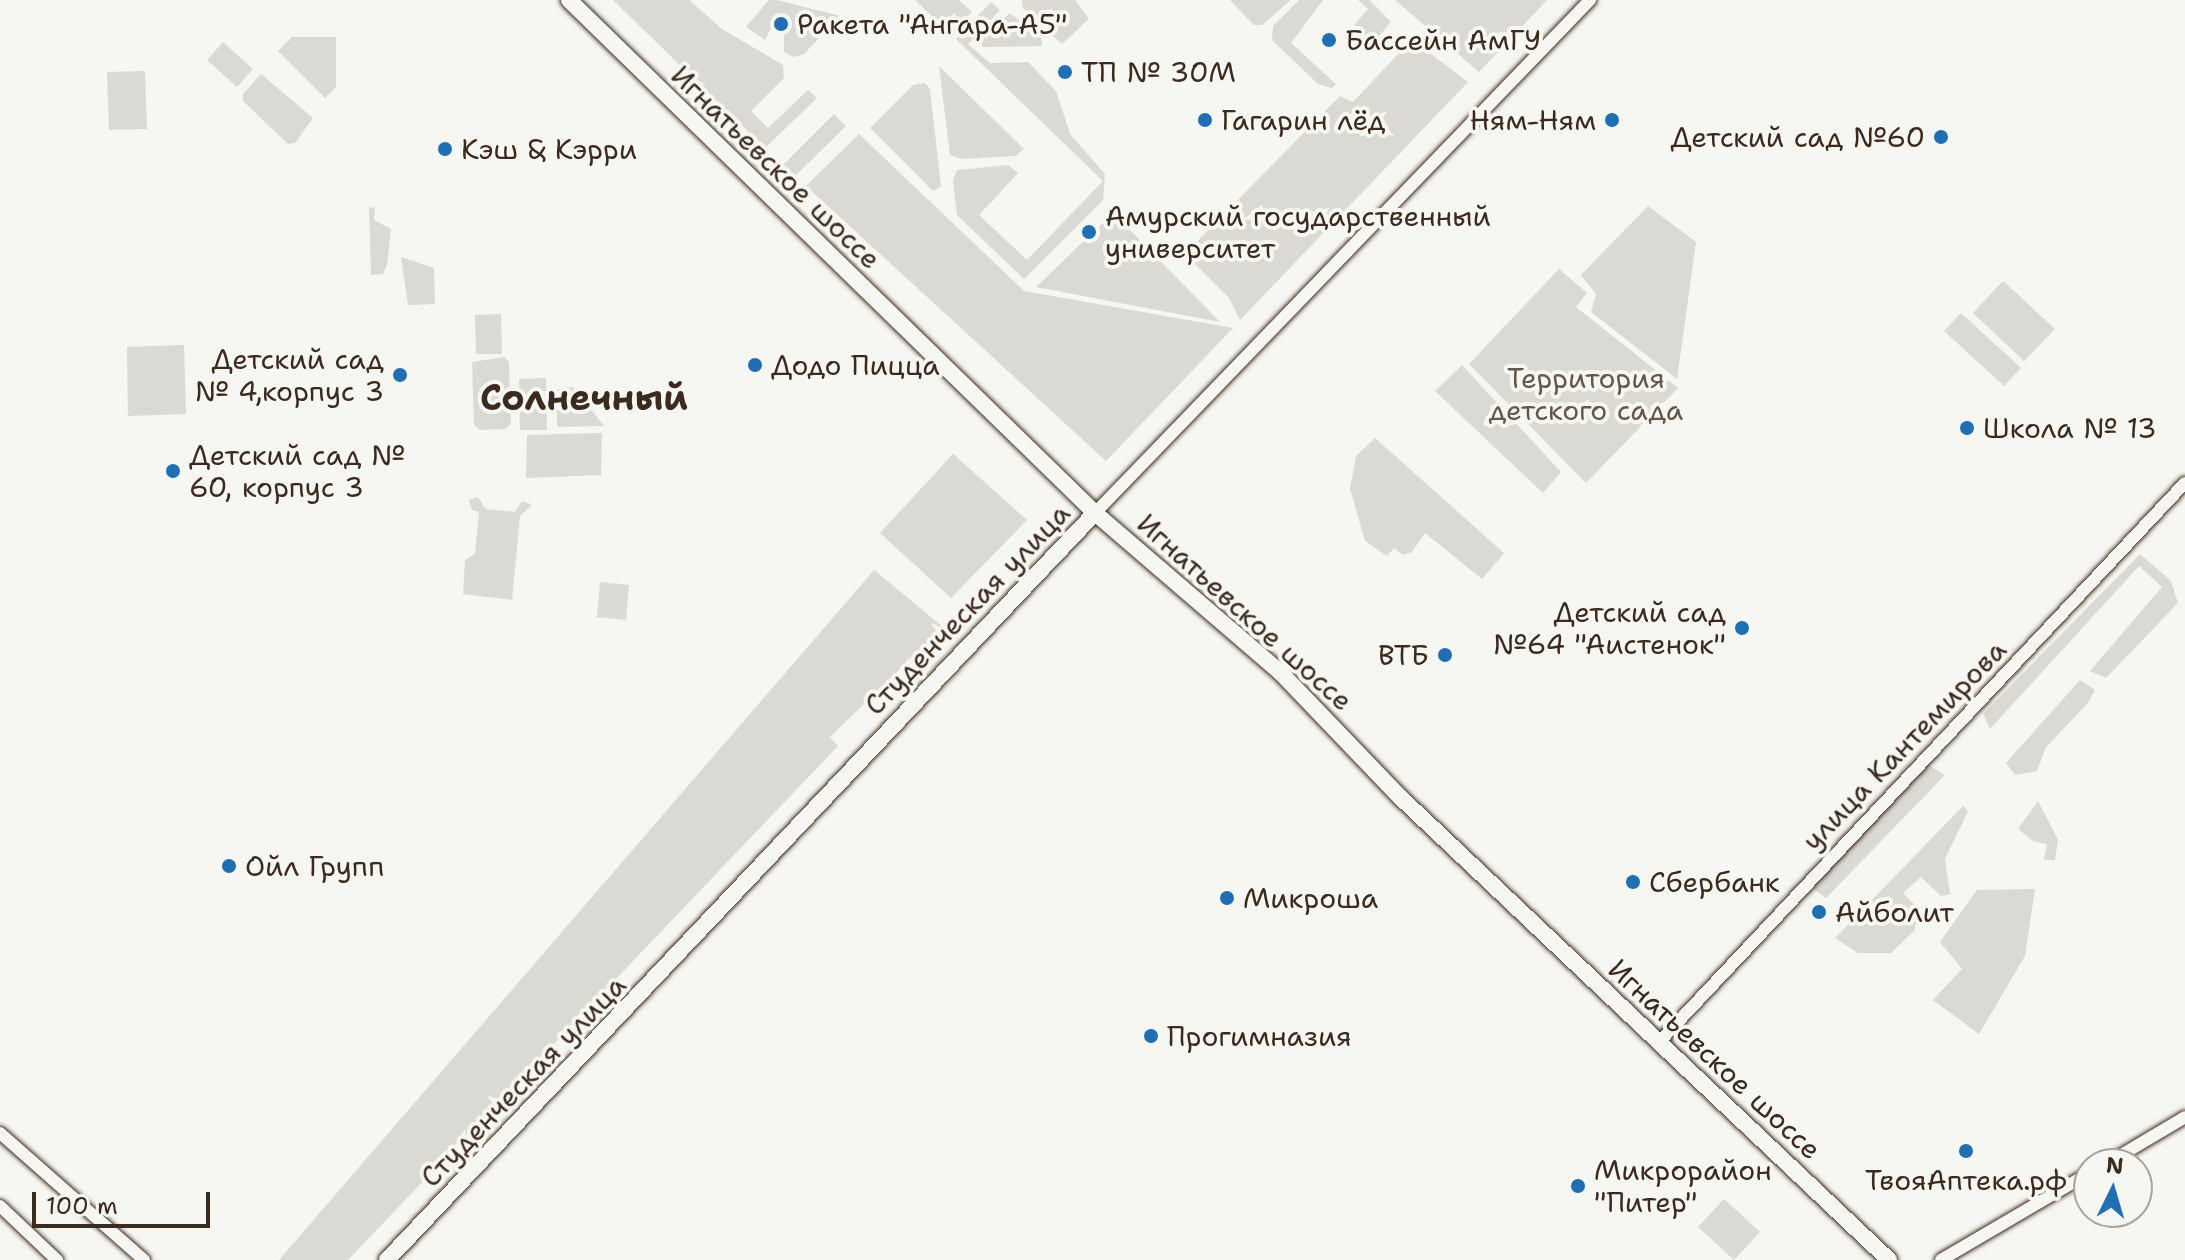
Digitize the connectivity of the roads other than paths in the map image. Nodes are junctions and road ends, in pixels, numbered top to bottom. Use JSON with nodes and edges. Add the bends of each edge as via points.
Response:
{"nodes":[{"id":1,"x":569,"y":0,"type":"edge"},
{"id":2,"x":1590,"y":0,"type":"edge"},
{"id":3,"x":2185,"y":483,"type":"edge"},
{"id":4,"x":1095,"y":513,"type":"junction"},
{"id":5,"x":1660,"y":1041,"type":"junction"},
{"id":6,"x":2185,"y":1117,"type":"edge"},
{"id":7,"x":0,"y":1133,"type":"edge"},
{"id":8,"x":2133,"y":1148,"type":"edge"},
{"id":9,"x":2073,"y":1182,"type":"edge"},
{"id":10,"x":0,"y":1206,"type":"edge"},
{"id":11,"x":57,"y":1260,"type":"edge"},
{"id":12,"x":144,"y":1260,"type":"edge"},
{"id":13,"x":387,"y":1260,"type":"edge"},
{"id":14,"x":1889,"y":1260,"type":"edge"},
{"id":15,"x":1941,"y":1260,"type":"edge"}],
"edges":[{"from":1,"to":4,"type":"main road","name":"Игнатьевское шоссе"},
{"from":2,"to":4,"type":"street","name":"Студенческая улица"},
{"from":3,"to":5,"type":"street","name":"улица Кантемирова"},
{"from":4,"to":5,"type":"main road","name":"Игнатьевское шоссе","via":[[1281,673],[1401,798]]},
{"from":4,"to":13,"type":"main road","name":"Студенческая улица"},
{"from":5,"to":14,"type":"main road","name":"Игнатьевское шоссе"},
{"from":6,"to":8,"type":"street"},
{"from":7,"to":12,"type":"street"},
{"from":9,"to":15,"type":"street"},
{"from":10,"to":11,"type":"street"}]}
